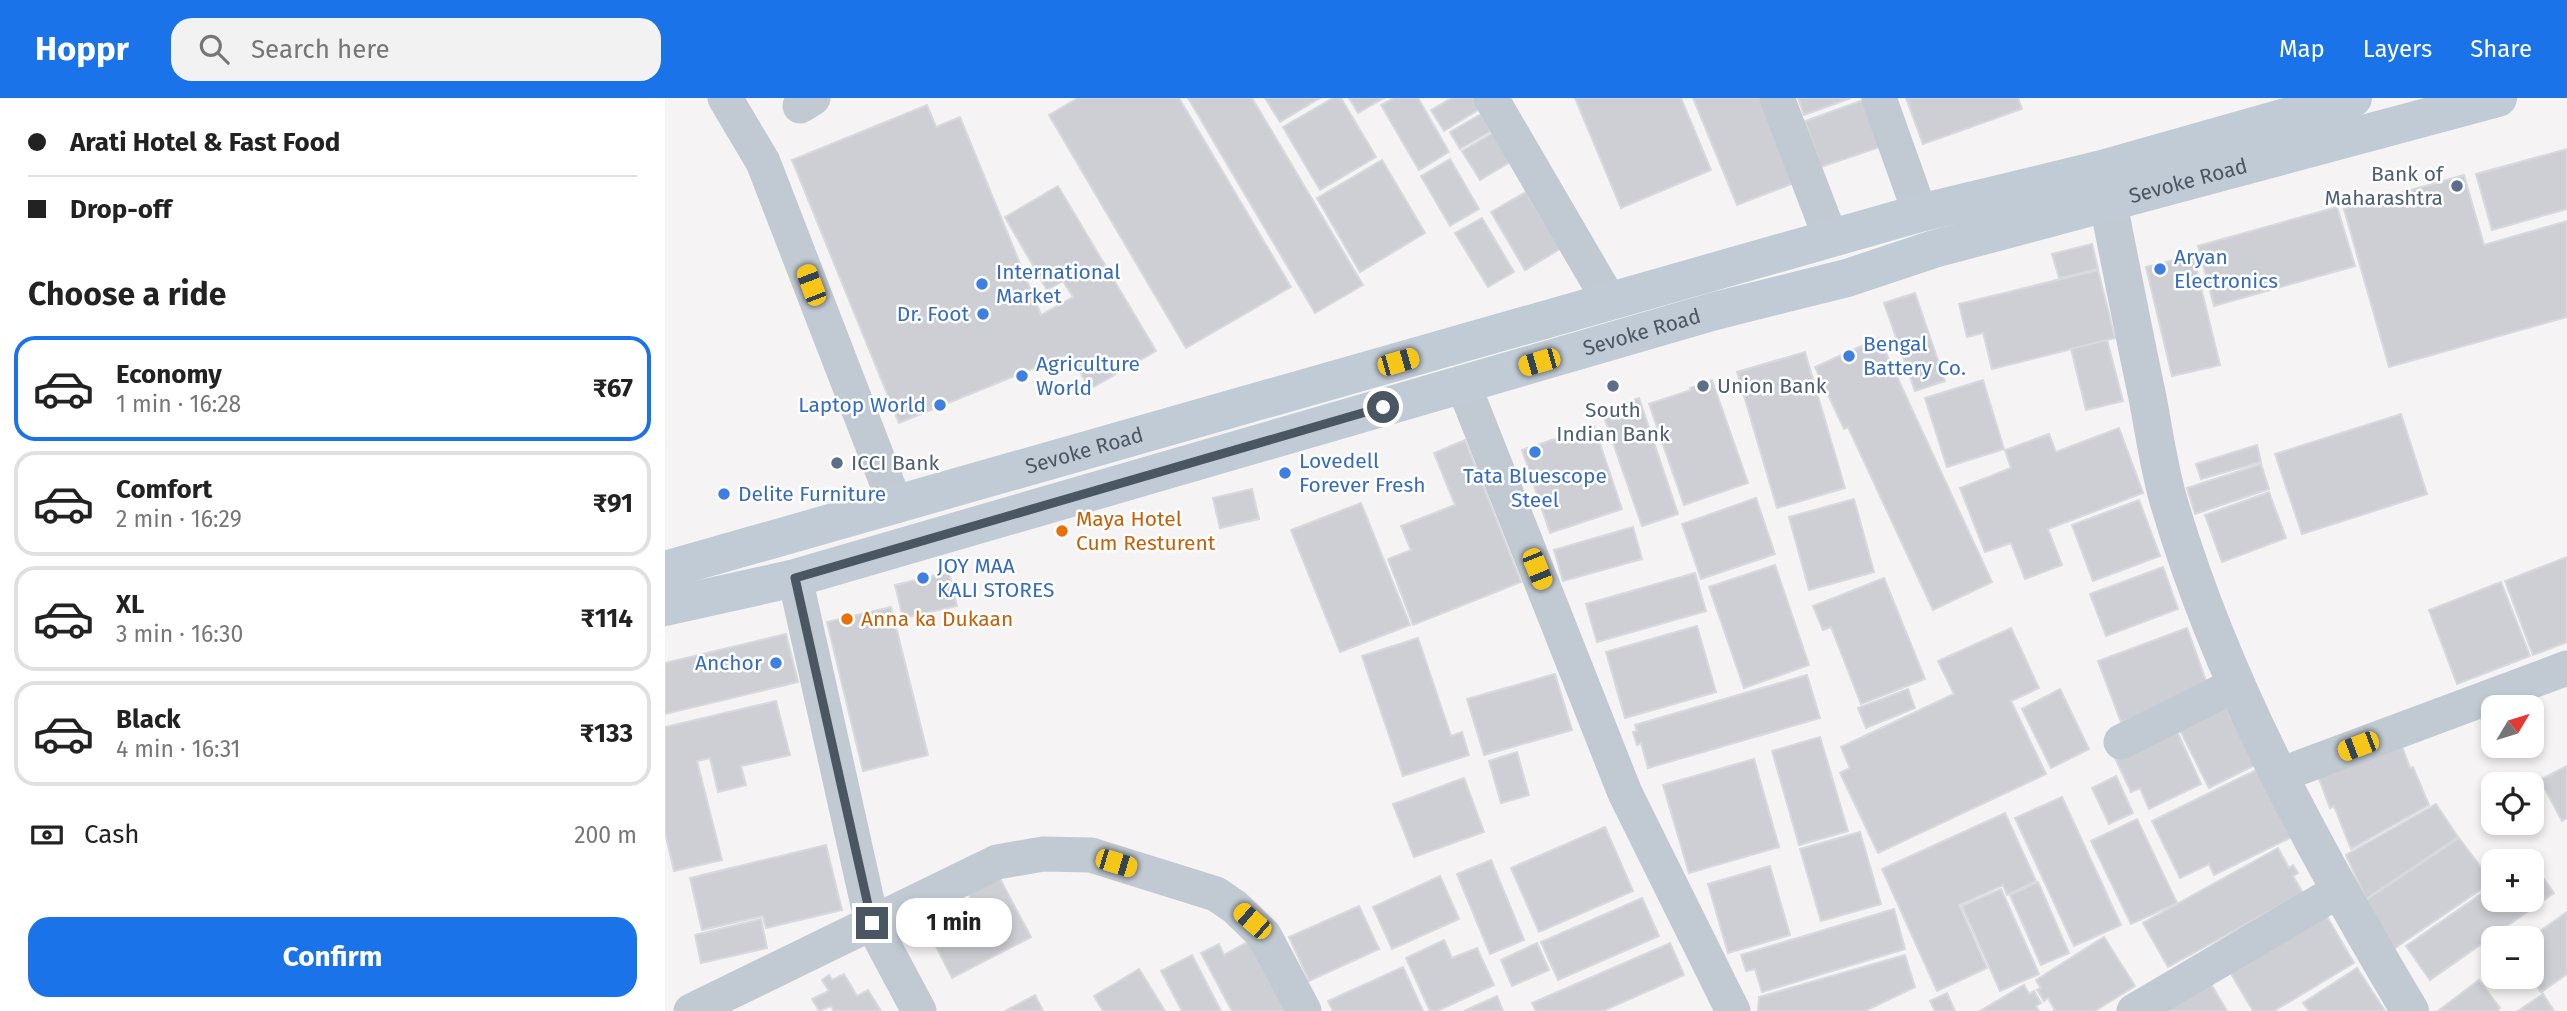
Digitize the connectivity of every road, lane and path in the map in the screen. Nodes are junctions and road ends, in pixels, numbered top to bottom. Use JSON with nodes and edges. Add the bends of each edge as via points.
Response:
{"nodes":[{"id":1,"x":725,"y":98,"type":"edge"},
{"id":2,"x":1491,"y":98,"type":"edge"},
{"id":3,"x":1777,"y":98,"type":"edge"},
{"id":4,"x":1879,"y":98,"type":"edge"},
{"id":5,"x":2353,"y":98,"type":"edge"},
{"id":6,"x":2498,"y":98,"type":"edge"},
{"id":7,"x":2303,"y":105,"type":"edge"},
{"id":8,"x":2105,"y":185,"type":"junction"},
{"id":9,"x":1920,"y":213,"type":"junction"},
{"id":10,"x":1831,"y":240,"type":"junction"},
{"id":11,"x":1610,"y":302,"type":"junction"},
{"id":12,"x":1451,"y":347,"type":"junction"},
{"id":13,"x":1464,"y":384,"type":"junction"},
{"id":14,"x":896,"y":506,"type":"junction"},
{"id":15,"x":665,"y":570,"type":"edge"},
{"id":16,"x":795,"y":578,"type":"junction"},
{"id":17,"x":665,"y":607,"type":"edge"},
{"id":18,"x":2567,"y":668,"type":"edge"},
{"id":19,"x":2235,"y":685,"type":"junction"},
{"id":20,"x":2121,"y":743,"type":"dead end"},
{"id":21,"x":2280,"y":775,"type":"junction"},
{"id":22,"x":2339,"y":891,"type":"junction"},
{"id":23,"x":872,"y":923,"type":"junction"},
{"id":24,"x":691,"y":1011,"type":"edge"},
{"id":25,"x":919,"y":1011,"type":"edge"},
{"id":26,"x":1304,"y":1011,"type":"edge"},
{"id":27,"x":1733,"y":1011,"type":"edge"},
{"id":28,"x":2134,"y":1011,"type":"edge"},
{"id":29,"x":2410,"y":1011,"type":"edge"}],
"edges":[{"from":1,"to":14,"type":"street","via":[[763,162]]},
{"from":2,"to":11,"type":"street"},
{"from":3,"to":10,"type":"street"},
{"from":4,"to":9,"type":"street"},
{"from":5,"to":7,"type":"main road","name":"Sevoke Road"},
{"from":6,"to":8,"type":"main road","name":"Sevoke Road"},
{"from":7,"to":8,"type":"main road","name":"Sevoke Road"},
{"from":8,"to":9,"type":"main road","name":"Sevoke Road"},
{"from":8,"to":13,"type":"main road","name":"Sevoke Road","via":[[1847,278]]},
{"from":8,"to":19,"type":"street","via":[[2167,496]]},
{"from":9,"to":10,"type":"main road","name":"Sevoke Road"},
{"from":10,"to":11,"type":"main road","name":"Sevoke Road"},
{"from":11,"to":12,"type":"main road","name":"Sevoke Road"},
{"from":12,"to":13,"type":"main road"},
{"from":12,"to":14,"type":"main road","name":"Sevoke Road"},
{"from":13,"to":16,"type":"main road","name":"Sevoke Road"},
{"from":13,"to":27,"type":"street","via":[[1625,793]]},
{"from":14,"to":15,"type":"main road","name":"Sevoke Road"},
{"from":16,"to":17,"type":"main road","name":"Sevoke Road"},
{"from":16,"to":23,"type":"street"},
{"from":18,"to":21,"type":"street"},
{"from":19,"to":20,"type":"street"},
{"from":19,"to":21,"type":"street"},
{"from":21,"to":22,"type":"street"},
{"from":22,"to":28,"type":"street"},
{"from":22,"to":29,"type":"street"},
{"from":23,"to":24,"type":"street"},
{"from":23,"to":25,"type":"street"},
{"from":23,"to":26,"type":"street","via":[[997,862],[1043,854],[1091,855],[1216,894],[1235,906],[1263,936]]}]}
